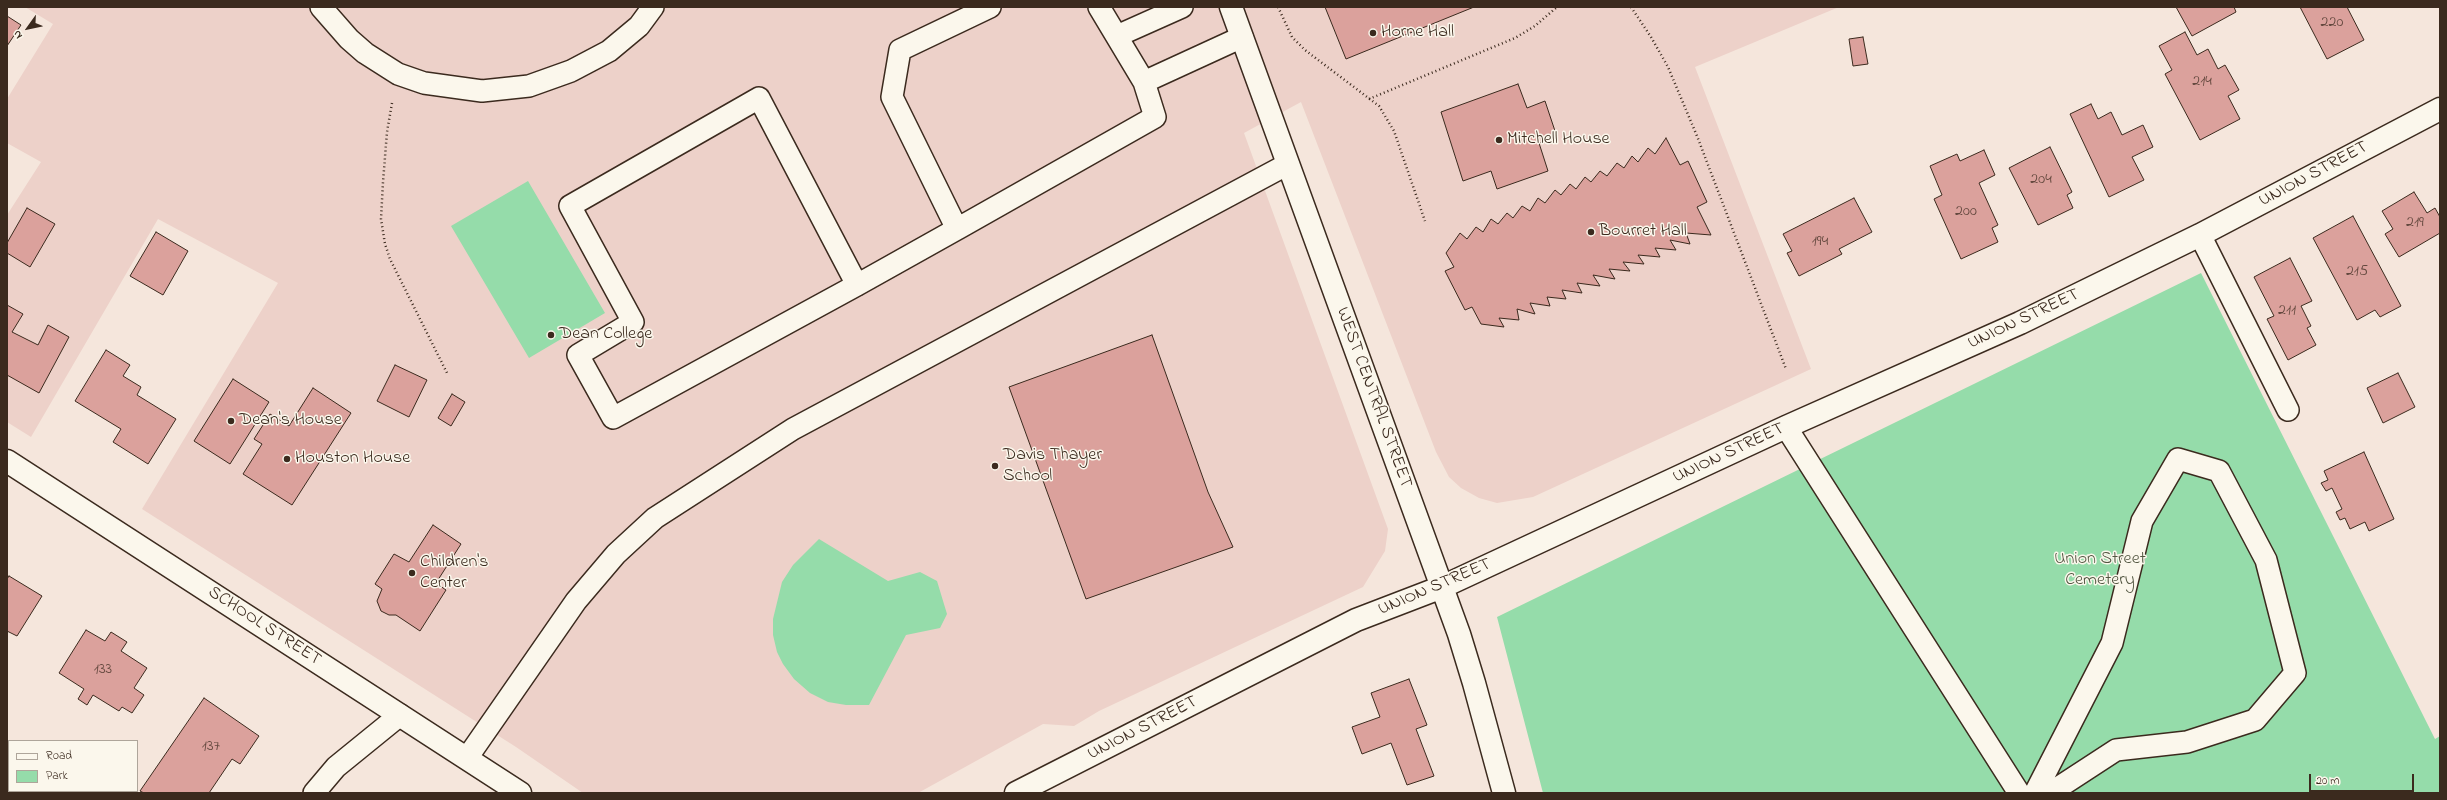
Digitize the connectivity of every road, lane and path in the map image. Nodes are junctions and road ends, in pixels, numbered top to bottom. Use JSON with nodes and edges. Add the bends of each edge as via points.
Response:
{"nodes":[{"id":1,"x":321,"y":7,"type":"edge"},
{"id":2,"x":653,"y":7,"type":"edge"},
{"id":3,"x":990,"y":7,"type":"edge"},
{"id":4,"x":1099,"y":7,"type":"edge"},
{"id":5,"x":1182,"y":7,"type":"edge"},
{"id":6,"x":1231,"y":7,"type":"edge"},
{"id":7,"x":1278,"y":7,"type":"edge"},
{"id":8,"x":1556,"y":7,"type":"edge"},
{"id":9,"x":1631,"y":7,"type":"edge"},
{"id":10,"x":1117,"y":36,"type":"junction"},
{"id":11,"x":1242,"y":37,"type":"junction"},
{"id":12,"x":398,"y":74,"type":"junction"},
{"id":13,"x":1144,"y":82,"type":"junction"},
{"id":14,"x":1370,"y":99,"type":"junction"},
{"id":15,"x":2440,"y":109,"type":"edge"},
{"id":16,"x":1288,"y":164,"type":"junction"},
{"id":17,"x":1425,"y":220,"type":"dead end"},
{"id":18,"x":957,"y":229,"type":"junction"},
{"id":19,"x":2200,"y":235,"type":"junction"},
{"id":20,"x":857,"y":285,"type":"junction"},
{"id":21,"x":1786,"y":369,"type":"dead end"},
{"id":22,"x":447,"y":373,"type":"dead end"},
{"id":23,"x":2288,"y":410,"type":"dead end"},
{"id":24,"x":1786,"y":427,"type":"junction"},
{"id":25,"x":7,"y":461,"type":"edge"},
{"id":26,"x":1442,"y":587,"type":"junction"},
{"id":27,"x":400,"y":715,"type":"junction"},
{"id":28,"x":467,"y":758,"type":"junction"},
{"id":29,"x":314,"y":793,"type":"edge"},
{"id":30,"x":520,"y":793,"type":"edge"},
{"id":31,"x":1016,"y":793,"type":"edge"},
{"id":32,"x":1504,"y":793,"type":"edge"},
{"id":33,"x":2019,"y":793,"type":"edge"},
{"id":34,"x":2035,"y":793,"type":"edge"},
{"id":35,"x":2050,"y":793,"type":"edge"}],
"edges":[{"from":1,"to":12,"type":"lane","via":[[365,53]]},
{"from":2,"to":12,"type":"lane","via":[[639,26],[609,51],[571,71],[529,86],[482,91],[424,83]]},
{"from":3,"to":18,"type":"lane","via":[[900,50],[892,97]]},
{"from":4,"to":10,"type":"lane"},
{"from":5,"to":10,"type":"lane"},
{"from":6,"to":11,"type":"main road","name":"WEST CENTRAL STREET"},
{"from":7,"to":14,"type":"path","via":[[1292,37],[1304,50]]},
{"from":8,"to":14,"type":"path","via":[[1535,26],[1515,38]]},
{"from":9,"to":21,"type":"path","via":[[1652,37],[1698,136]]},
{"from":10,"to":13,"type":"lane"},
{"from":11,"to":13,"type":"lane"},
{"from":11,"to":16,"type":"main road","name":"WEST CENTRAL STREET"},
{"from":12,"to":22,"type":"path","via":[[387,132],[382,182],[381,219],[385,244]]},
{"from":13,"to":18,"type":"lane","via":[[1155,117]]},
{"from":14,"to":17,"type":"path","via":[[1379,106],[1394,131]]},
{"from":15,"to":19,"type":"main road","name":"UNION STREET"},
{"from":16,"to":26,"type":"main road","name":"WEST CENTRAL STREET"},
{"from":16,"to":28,"type":"lane","via":[[793,429],[655,518],[616,554],[576,600]]},
{"from":18,"to":20,"type":"lane"},
{"from":19,"to":23,"type":"lane"},
{"from":19,"to":24,"type":"main road","name":"UNION STREET","via":[[2020,323]]},
{"from":20,"to":20,"type":"lane","via":[[613,418],[578,355],[633,322],[570,206],[759,98]]},
{"from":24,"to":26,"type":"main road","name":"UNION STREET"},
{"from":24,"to":33,"type":"lane"},
{"from":25,"to":27,"type":"main road","name":"SCHOOL STREET"},
{"from":26,"to":31,"type":"main road","name":"UNION STREET","via":[[1356,620]]},
{"from":26,"to":32,"type":"main road","name":"WEST CENTRAL STREET","via":[[1474,683]]},
{"from":27,"to":28,"type":"main road","name":"SCHOOL STREET"},
{"from":27,"to":29,"type":"lane","via":[[336,767]]},
{"from":28,"to":30,"type":"main road","name":"SCHOOL STREET"},
{"from":34,"to":35,"type":"lane","via":[[2112,644],[2142,521],[2178,459],[2219,471],[2266,560],[2295,673],[2255,720],[2187,742],[2116,750]]}]}
